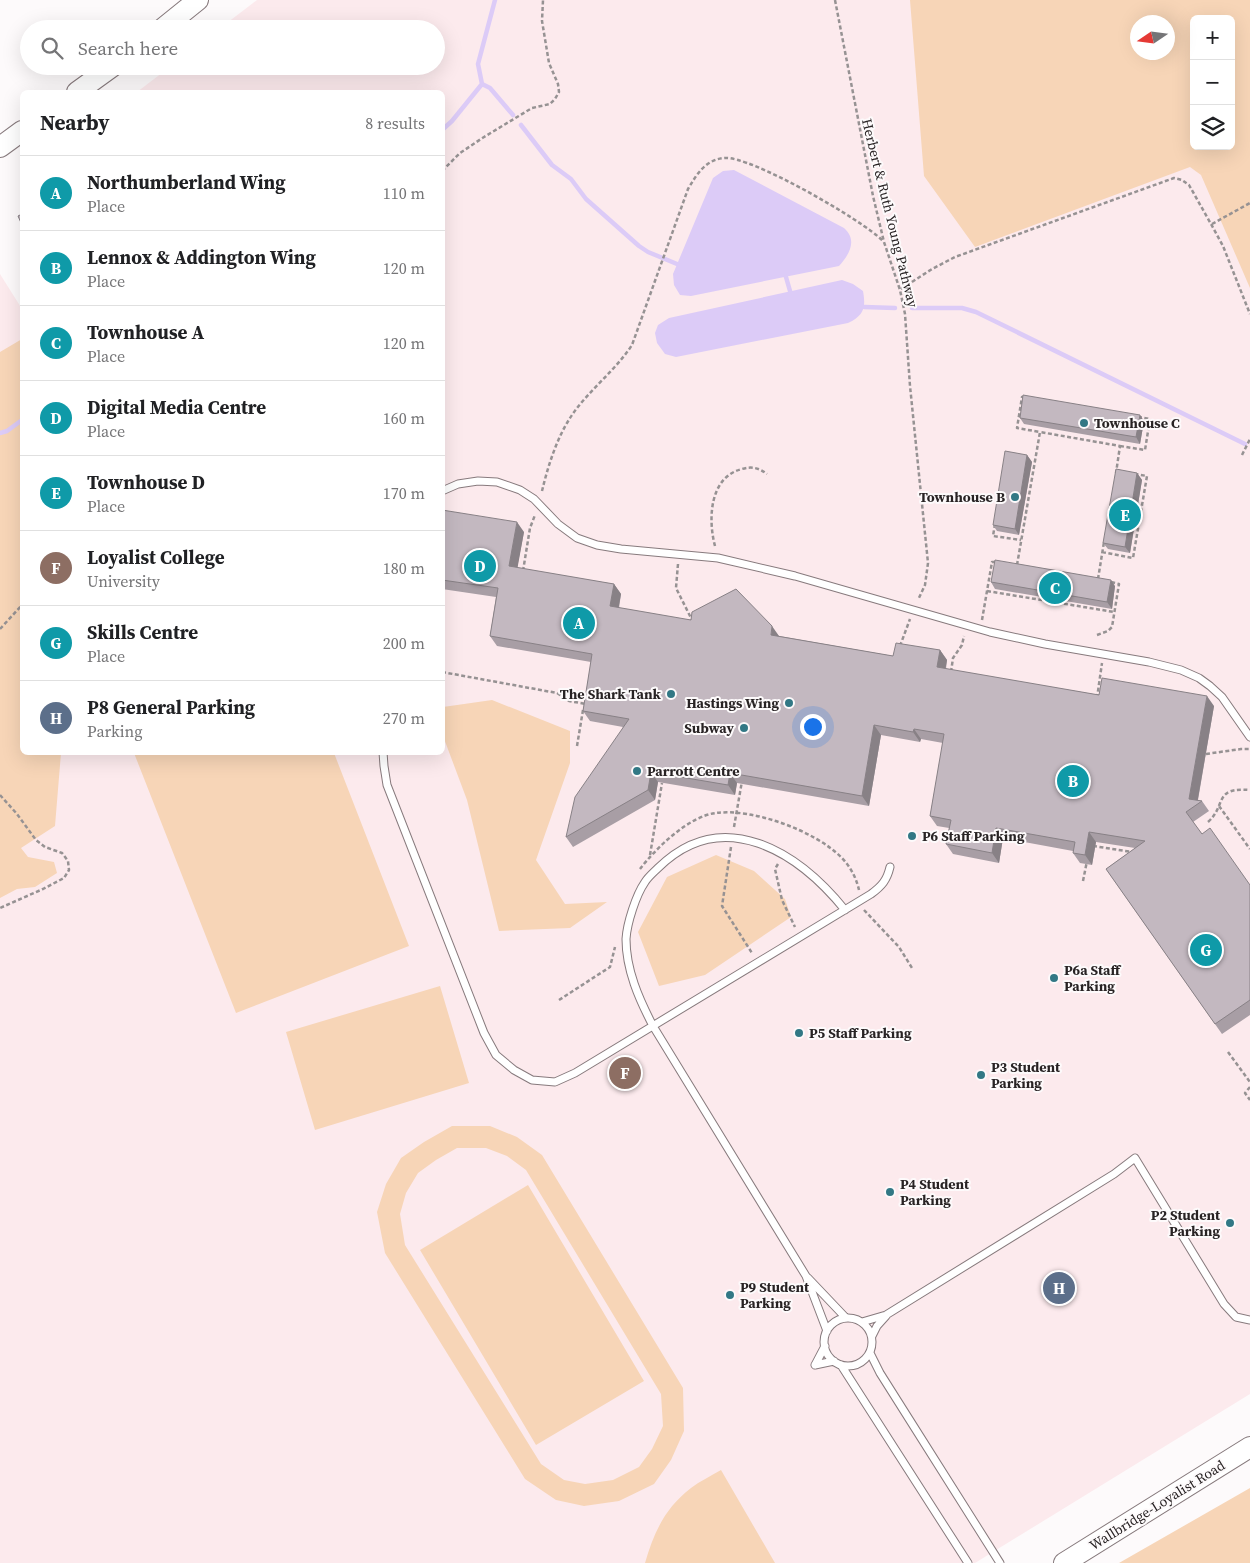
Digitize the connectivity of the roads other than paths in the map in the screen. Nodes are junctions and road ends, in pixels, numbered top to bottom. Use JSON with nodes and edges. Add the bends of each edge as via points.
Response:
{"nodes":[{"id":1,"x":198,"y":0,"type":"edge"},
{"id":2,"x":173,"y":20,"type":"edge"},
{"id":3,"x":101,"y":75,"type":"edge"},
{"id":4,"x":80,"y":90,"type":"edge"},
{"id":5,"x":20,"y":132,"type":"edge"},
{"id":6,"x":0,"y":147,"type":"edge"},
{"id":7,"x":445,"y":490,"type":"edge"},
{"id":8,"x":1250,"y":737,"type":"edge"},
{"id":9,"x":383,"y":755,"type":"edge"},
{"id":10,"x":890,"y":867,"type":"dead end"},
{"id":11,"x":845,"y":910,"type":"junction"},
{"id":12,"x":653,"y":1026,"type":"junction"},
{"id":13,"x":806,"y":1276,"type":"junction"},
{"id":14,"x":886,"y":1315,"type":"junction"},
{"id":15,"x":846,"y":1318,"type":"junction"},
{"id":16,"x":1250,"y":1320,"type":"edge"},
{"id":17,"x":862,"y":1322,"type":"junction"},
{"id":18,"x":827,"y":1331,"type":"junction"},
{"id":19,"x":872,"y":1336,"type":"junction"},
{"id":20,"x":825,"y":1346,"type":"junction"},
{"id":21,"x":870,"y":1352,"type":"junction"},
{"id":22,"x":834,"y":1361,"type":"junction"},
{"id":23,"x":842,"y":1365,"type":"junction"},
{"id":24,"x":1250,"y":1447,"type":"edge"},
{"id":25,"x":968,"y":1563,"type":"edge"},
{"id":26,"x":1000,"y":1563,"type":"edge"},
{"id":27,"x":1064,"y":1563,"type":"edge"}],
"edges":[{"from":1,"to":2,"type":"main road"},
{"from":3,"to":4,"type":"main road"},
{"from":5,"to":6,"type":"main road"},
{"from":7,"to":8,"type":"lane","via":[[478,481],[497,482],[520,490],[577,538],[597,545],[718,558],[795,576],[980,629],[1181,670],[1199,678],[1222,697]]},
{"from":9,"to":12,"type":"lane","via":[[387,785],[484,1033],[496,1055],[532,1080],[555,1082]]},
{"from":10,"to":11,"type":"lane","via":[[881,886]]},
{"from":11,"to":12,"type":"lane"},
{"from":11,"to":12,"type":"lane","via":[[808,871],[774,848],[754,840],[733,837],[705,839],[682,849],[645,881],[633,907],[626,938],[634,984]]},
{"from":12,"to":13,"type":"lane"},
{"from":13,"to":15,"type":"lane"},
{"from":13,"to":18,"type":"lane"},
{"from":14,"to":16,"type":"lane","via":[[1135,1158],[1224,1304],[1236,1317]]},
{"from":14,"to":17,"type":"lane"},
{"from":14,"to":19,"type":"lane"},
{"from":15,"to":17,"type":"lane"},
{"from":15,"to":18,"type":"lane","via":[[832,1324]]},
{"from":17,"to":19,"type":"lane"},
{"from":18,"to":20,"type":"lane"},
{"from":19,"to":21,"type":"lane"},
{"from":20,"to":22,"type":"lane"},
{"from":20,"to":22,"type":"lane","via":[[815,1365]]},
{"from":21,"to":23,"type":"lane","via":[[858,1364]]},
{"from":21,"to":26,"type":"lane","via":[[880,1373]]},
{"from":22,"to":23,"type":"lane"},
{"from":23,"to":25,"type":"lane"},
{"from":24,"to":27,"type":"main road","name":"Wallbridge-Loyalist Road"}]}
